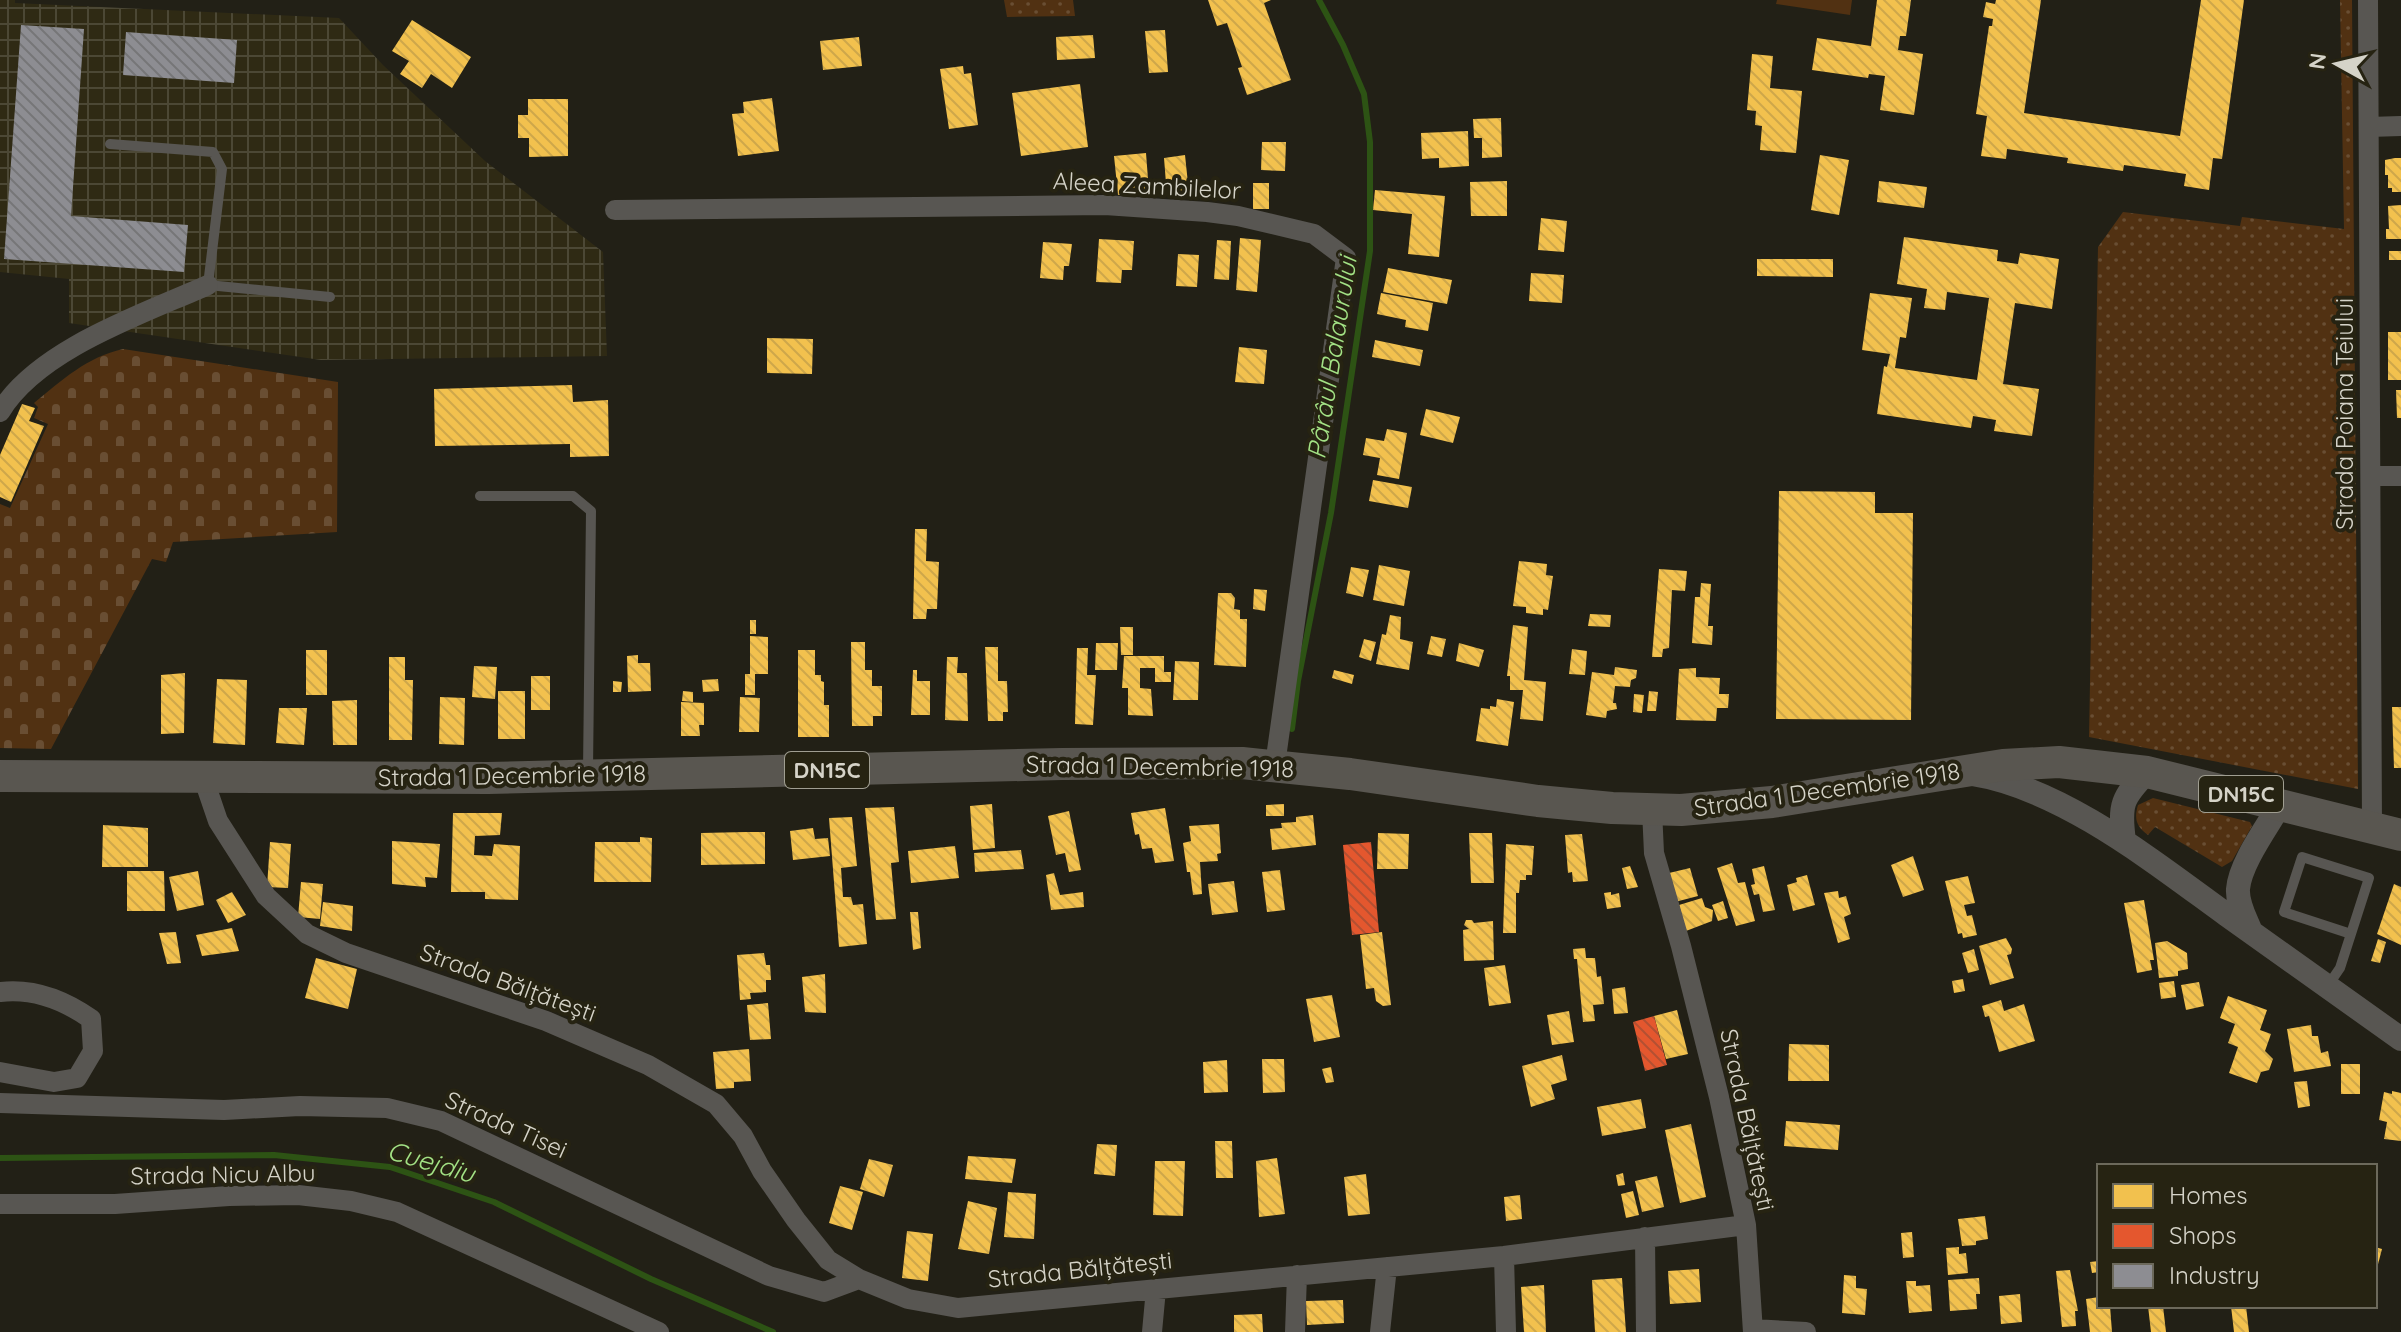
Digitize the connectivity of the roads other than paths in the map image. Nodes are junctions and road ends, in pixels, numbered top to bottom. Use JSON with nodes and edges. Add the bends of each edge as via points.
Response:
{"nodes":[{"id":1,"x":2368,"y":0,"type":"edge"},
{"id":2,"x":2401,"y":126,"type":"edge"},
{"id":3,"x":2369,"y":127,"type":"junction"},
{"id":4,"x":110,"y":144,"type":"dead end"},
{"id":5,"x":615,"y":210,"type":"dead end"},
{"id":6,"x":208,"y":285,"type":"junction"},
{"id":7,"x":330,"y":297,"type":"dead end"},
{"id":8,"x":0,"y":412,"type":"edge"},
{"id":9,"x":2372,"y":476,"type":"junction"},
{"id":10,"x":2401,"y":476,"type":"edge"},
{"id":11,"x":480,"y":496,"type":"dead end"},
{"id":12,"x":1275,"y":765,"type":"junction"},
{"id":13,"x":1954,"y":772,"type":"junction"},
{"id":14,"x":2147,"y":772,"type":"junction"},
{"id":15,"x":0,"y":776,"type":"edge"},
{"id":16,"x":588,"y":776,"type":"junction"},
{"id":17,"x":203,"y":777,"type":"junction"},
{"id":18,"x":2281,"y":803,"type":"junction"},
{"id":19,"x":1652,"y":810,"type":"junction"},
{"id":20,"x":2386,"y":831,"type":"edge"},
{"id":21,"x":2124,"y":841,"type":"junction"},
{"id":22,"x":2251,"y":932,"type":"junction"},
{"id":23,"x":2351,"y":934,"type":"junction"},
{"id":24,"x":2327,"y":987,"type":"junction"},
{"id":25,"x":0,"y":992,"type":"edge"},
{"id":26,"x":2401,"y":1039,"type":"edge"},
{"id":27,"x":0,"y":1072,"type":"edge"},
{"id":28,"x":0,"y":1103,"type":"edge"},
{"id":29,"x":0,"y":1204,"type":"edge"},
{"id":30,"x":1746,"y":1225,"type":"junction"},
{"id":31,"x":1645,"y":1237,"type":"junction"},
{"id":32,"x":1504,"y":1256,"type":"junction"},
{"id":33,"x":1387,"y":1267,"type":"junction"},
{"id":34,"x":1297,"y":1275,"type":"junction"},
{"id":35,"x":859,"y":1279,"type":"junction"},
{"id":36,"x":1156,"y":1289,"type":"junction"},
{"id":37,"x":1753,"y":1330,"type":"edge"},
{"id":38,"x":659,"y":1332,"type":"edge"},
{"id":39,"x":1152,"y":1332,"type":"edge"},
{"id":40,"x":1295,"y":1332,"type":"edge"},
{"id":41,"x":1380,"y":1332,"type":"edge"},
{"id":42,"x":1506,"y":1332,"type":"edge"},
{"id":43,"x":1646,"y":1332,"type":"edge"},
{"id":44,"x":1806,"y":1332,"type":"edge"}],
"edges":[{"from":1,"to":3,"type":"street","name":"Strada Poiana Teiului"},
{"from":2,"to":3,"type":"street"},
{"from":3,"to":9,"type":"street","name":"Strada Poiana Teiului"},
{"from":4,"to":6,"type":"lane","via":[[213,152],[222,169]]},
{"from":5,"to":12,"type":"street","name":"Aleea Zambilelor","via":[[1105,205],[1238,216],[1295,227],[1325,240],[1346,258]]},
{"from":6,"to":7,"type":"lane"},
{"from":6,"to":8,"type":"street","via":[[70,347]]},
{"from":9,"to":10,"type":"street"},
{"from":9,"to":20,"type":"street","name":"Strada Poiana Teiului"},
{"from":11,"to":16,"type":"lane","via":[[573,496],[591,511]]},
{"from":12,"to":16,"type":"main road","name":"Strada 1 Decembrie 1918","number":"DN15C","via":[[1150,763]]},
{"from":12,"to":19,"type":"main road","name":"Strada 1 Decembrie 1918","number":"DN15C","via":[[1538,801]]},
{"from":13,"to":14,"type":"main road","name":"Strada 1 Decembrie 1918","number":"DN15C","via":[[2045,762]]},
{"from":13,"to":19,"type":"main road","name":"Strada 1 Decembrie 1918","number":"DN15C","via":[[1742,806]]},
{"from":13,"to":21,"type":"street","via":[[2027,790]]},
{"from":14,"to":18,"type":"main road","name":"Strada 1 Decembrie 1918","number":"DN15C"},
{"from":14,"to":21,"type":"street","via":[[2122,802]]},
{"from":15,"to":17,"type":"main road","name":"Strada 1 Decembrie 1918","number":"DN15C"},
{"from":16,"to":17,"type":"main road","name":"Strada 1 Decembrie 1918","number":"DN15C"},
{"from":17,"to":35,"type":"street","name":"Strada Bălțătești","via":[[218,821],[266,896],[307,934],[346,953],[546,1021],[648,1065],[716,1104],[828,1260]]},
{"from":18,"to":20,"type":"main road","name":"Strada 1 Decembrie 1918","number":"DN15C"},
{"from":18,"to":22,"type":"street","via":[[2240,881],[2239,900]]},
{"from":19,"to":30,"type":"street","name":"Strada Bălțătești","via":[[1654,853],[1719,1097]]},
{"from":21,"to":22,"type":"street"},
{"from":22,"to":24,"type":"street"},
{"from":23,"to":23,"type":"lane","via":[[2369,878],[2302,857],[2284,912]]},
{"from":23,"to":24,"type":"lane","via":[[2340,968]]},
{"from":24,"to":26,"type":"street"},
{"from":25,"to":27,"type":"street","via":[[20,989],[69,1003],[91,1019],[93,1051],[77,1078],[54,1082]]},
{"from":28,"to":35,"type":"street","name":"Strada Tisei","via":[[224,1110],[387,1108],[441,1121],[769,1276],[824,1292]]},
{"from":29,"to":38,"type":"street","name":"Strada Nicu Albu","via":[[271,1195],[351,1201],[397,1212]]},
{"from":30,"to":31,"type":"street","name":"Strada Bălțătești"},
{"from":30,"to":37,"type":"street"},
{"from":31,"to":32,"type":"street","name":"Strada Bălțătești"},
{"from":31,"to":43,"type":"street"},
{"from":32,"to":33,"type":"street","name":"Strada Bălțătești"},
{"from":32,"to":42,"type":"street"},
{"from":33,"to":34,"type":"street","name":"Strada Bălțătești"},
{"from":33,"to":41,"type":"street"},
{"from":34,"to":36,"type":"street","name":"Strada Bălțătești"},
{"from":34,"to":40,"type":"street"},
{"from":35,"to":36,"type":"street","name":"Strada Bălțătești","via":[[908,1299],[958,1308]]},
{"from":36,"to":39,"type":"street"},
{"from":37,"to":44,"type":"street"}]}
